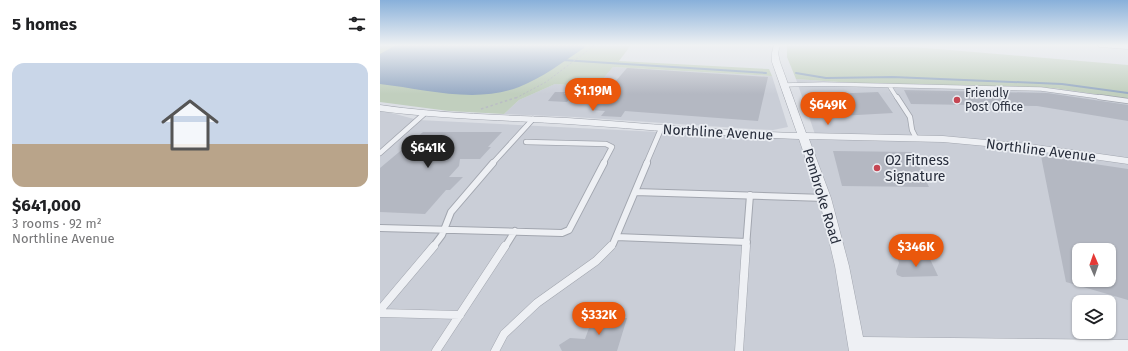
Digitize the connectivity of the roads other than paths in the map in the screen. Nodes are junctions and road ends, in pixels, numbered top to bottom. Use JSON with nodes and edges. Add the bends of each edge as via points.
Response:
{"nodes":[{"id":1,"x":776,"y":61,"type":"edge"},
{"id":2,"x":784,"y":86,"type":"junction"},
{"id":3,"x":890,"y":87,"type":"junction"},
{"id":4,"x":1128,"y":101,"type":"edge"},
{"id":5,"x":380,"y":108,"type":"edge"},
{"id":6,"x":424,"y":114,"type":"junction"},
{"id":7,"x":534,"y":119,"type":"junction"},
{"id":8,"x":661,"y":128,"type":"junction"},
{"id":9,"x":803,"y":136,"type":"junction"},
{"id":10,"x":916,"y":138,"type":"junction"},
{"id":11,"x":526,"y":142,"type":"dead end"},
{"id":12,"x":380,"y":153,"type":"edge"},
{"id":13,"x":1128,"y":161,"type":"edge"},
{"id":14,"x":635,"y":192,"type":"junction"},
{"id":15,"x":750,"y":196,"type":"junction"},
{"id":16,"x":825,"y":198,"type":"junction"},
{"id":17,"x":380,"y":228,"type":"edge"},
{"id":18,"x":444,"y":229,"type":"junction"},
{"id":19,"x":515,"y":232,"type":"junction"},
{"id":20,"x":616,"y":237,"type":"junction"},
{"id":21,"x":747,"y":242,"type":"junction"},
{"id":22,"x":380,"y":311,"type":"edge"},
{"id":23,"x":460,"y":315,"type":"junction"},
{"id":24,"x":856,"y":348,"type":"edge"},
{"id":25,"x":1128,"y":348,"type":"edge"},
{"id":26,"x":436,"y":351,"type":"edge"},
{"id":27,"x":495,"y":351,"type":"edge"},
{"id":28,"x":739,"y":351,"type":"edge"}],
"edges":[{"from":1,"to":2,"type":"street","name":"Pembroke Road"},
{"from":2,"to":3,"type":"lane","via":[[823,84]]},
{"from":2,"to":9,"type":"street","name":"Pembroke Road"},
{"from":3,"to":4,"type":"lane","via":[[1041,89]]},
{"from":3,"to":10,"type":"lane","via":[[910,117]]},
{"from":5,"to":6,"type":"street","name":"Northline Avenue"},
{"from":6,"to":7,"type":"street","name":"Northline Avenue"},
{"from":6,"to":12,"type":"lane"},
{"from":7,"to":8,"type":"street","name":"Northline Avenue"},
{"from":7,"to":18,"type":"lane","via":[[454,208],[446,220]]},
{"from":8,"to":9,"type":"street","name":"Northline Avenue"},
{"from":8,"to":14,"type":"lane"},
{"from":9,"to":10,"type":"street","name":"Northline Avenue"},
{"from":9,"to":16,"type":"street","name":"Pembroke Road"},
{"from":10,"to":13,"type":"street","name":"Northline Avenue","via":[[1025,146]]},
{"from":11,"to":19,"type":"lane","via":[[606,144],[612,147],[569,230],[562,233]]},
{"from":14,"to":15,"type":"lane"},
{"from":14,"to":20,"type":"lane"},
{"from":15,"to":16,"type":"lane"},
{"from":15,"to":21,"type":"lane"},
{"from":16,"to":24,"type":"street","name":"Pembroke Road","via":[[842,266]]},
{"from":17,"to":18,"type":"lane"},
{"from":18,"to":19,"type":"lane"},
{"from":18,"to":22,"type":"lane","via":[[433,247]]},
{"from":19,"to":23,"type":"lane"},
{"from":20,"to":21,"type":"lane"},
{"from":20,"to":27,"type":"lane","via":[[614,244],[596,261],[537,303],[504,334]]},
{"from":21,"to":28,"type":"lane"},
{"from":22,"to":23,"type":"lane"},
{"from":23,"to":26,"type":"lane"},
{"from":24,"to":25,"type":"street"}]}
